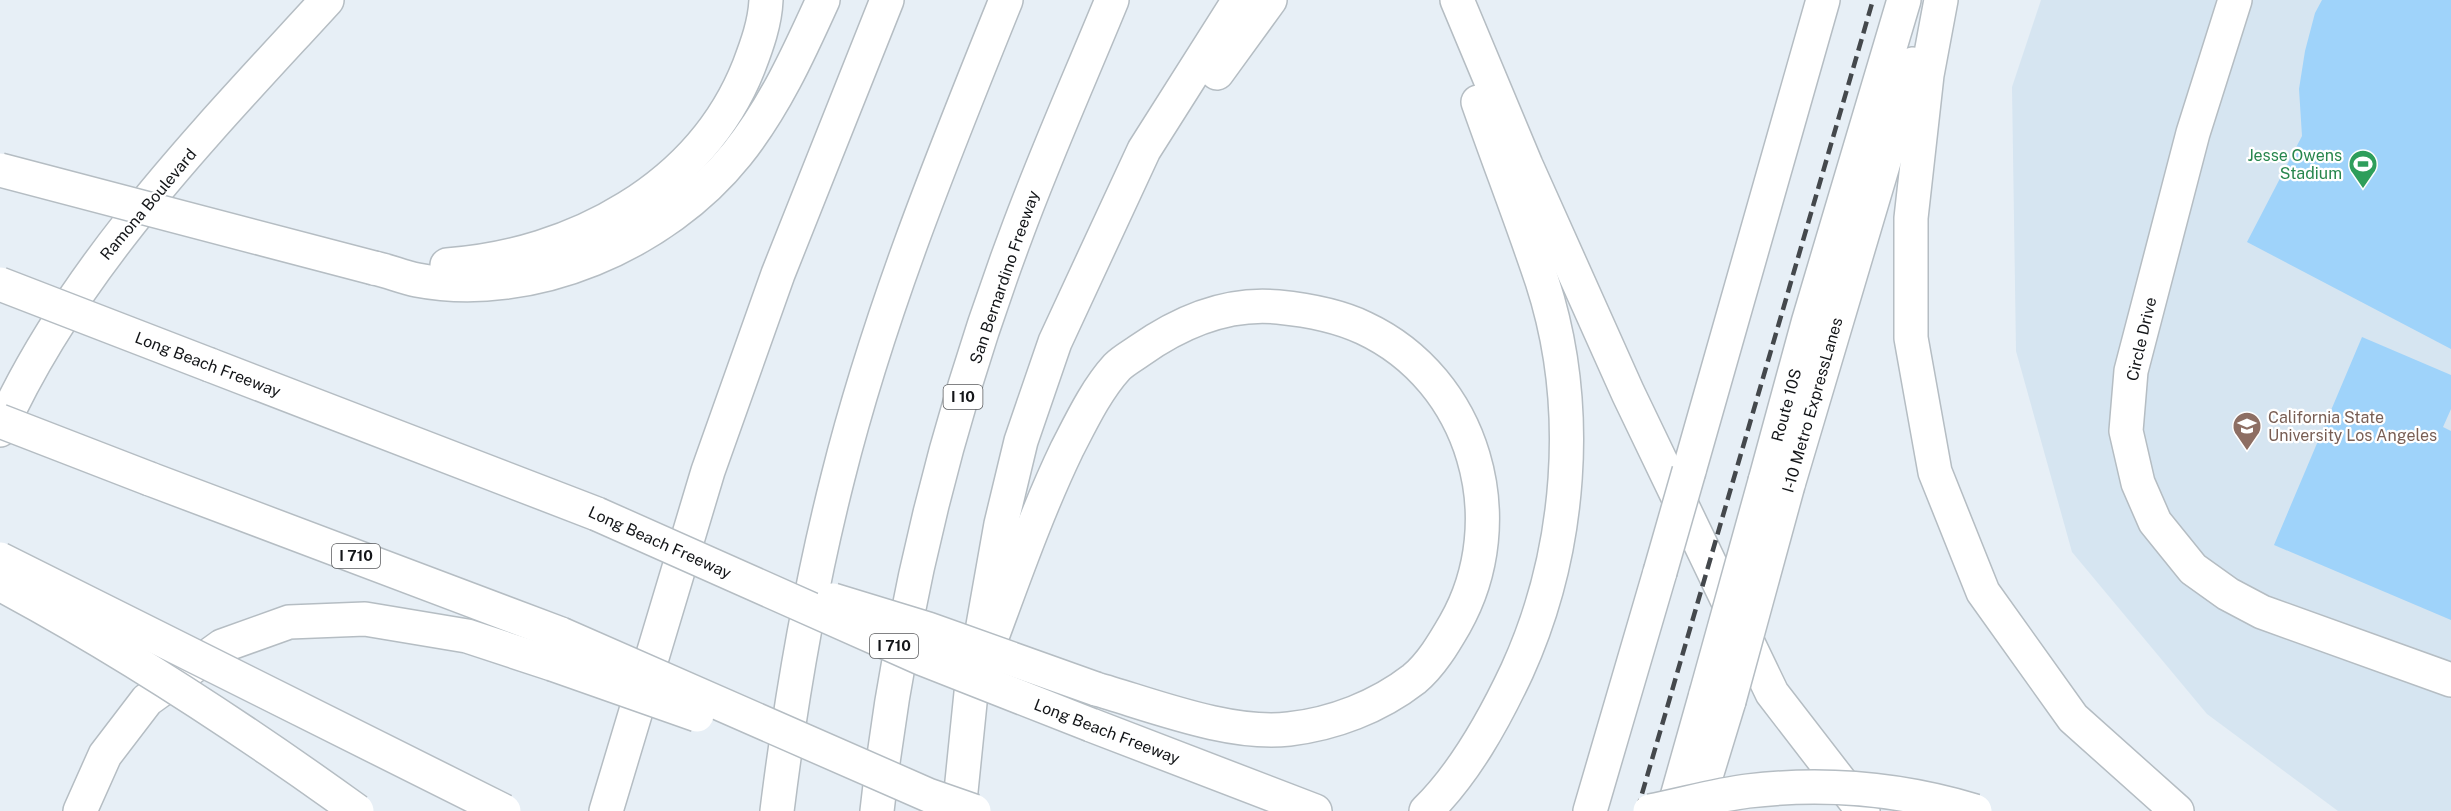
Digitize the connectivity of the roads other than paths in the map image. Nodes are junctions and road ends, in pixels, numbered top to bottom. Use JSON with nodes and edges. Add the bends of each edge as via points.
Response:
{"nodes":[{"id":1,"x":327,"y":0,"type":"edge"},
{"id":2,"x":766,"y":0,"type":"edge"},
{"id":3,"x":823,"y":0,"type":"edge"},
{"id":4,"x":886,"y":0,"type":"edge"},
{"id":5,"x":1006,"y":0,"type":"edge"},
{"id":6,"x":1112,"y":0,"type":"edge"},
{"id":7,"x":1239,"y":0,"type":"edge"},
{"id":8,"x":1270,"y":0,"type":"edge"},
{"id":9,"x":1446,"y":0,"type":"edge"},
{"id":10,"x":1457,"y":0,"type":"edge"},
{"id":11,"x":1823,"y":0,"type":"edge"},
{"id":12,"x":1904,"y":0,"type":"edge"},
{"id":13,"x":1932,"y":0,"type":"edge"},
{"id":14,"x":1941,"y":0,"type":"edge"},
{"id":15,"x":2235,"y":0,"type":"edge"},
{"id":16,"x":0,"y":170,"type":"edge"},
{"id":17,"x":1093,"y":258,"type":"junction"},
{"id":18,"x":383,"y":270,"type":"junction"},
{"id":19,"x":0,"y":284,"type":"edge"},
{"id":20,"x":0,"y":421,"type":"edge"},
{"id":21,"x":0,"y":430,"type":"edge"},
{"id":22,"x":1776,"y":483,"type":"junction"},
{"id":23,"x":700,"y":558,"type":"junction"},
{"id":24,"x":0,"y":560,"type":"edge"},
{"id":25,"x":0,"y":584,"type":"edge"},
{"id":26,"x":556,"y":649,"type":"junction"},
{"id":27,"x":2451,"y":680,"type":"edge"},
{"id":28,"x":970,"y":693,"type":"junction"},
{"id":29,"x":623,"y":755,"type":"junction"},
{"id":30,"x":80,"y":811,"type":"edge"},
{"id":31,"x":357,"y":811,"type":"edge"},
{"id":32,"x":504,"y":811,"type":"edge"},
{"id":33,"x":606,"y":811,"type":"edge"},
{"id":34,"x":610,"y":811,"type":"edge"},
{"id":35,"x":777,"y":811,"type":"edge"},
{"id":36,"x":878,"y":811,"type":"edge"},
{"id":37,"x":959,"y":811,"type":"edge"},
{"id":38,"x":974,"y":811,"type":"edge"},
{"id":39,"x":1315,"y":811,"type":"edge"},
{"id":40,"x":1426,"y":811,"type":"edge"},
{"id":41,"x":1590,"y":811,"type":"edge"},
{"id":42,"x":1650,"y":811,"type":"edge"},
{"id":43,"x":1673,"y":811,"type":"edge"},
{"id":44,"x":1695,"y":811,"type":"edge"},
{"id":45,"x":1863,"y":811,"type":"edge"},
{"id":46,"x":1975,"y":811,"type":"edge"},
{"id":47,"x":2177,"y":811,"type":"edge"}],
"edges":[{"from":1,"to":21,"type":"main road","name":"Ramona Boulevard","via":[[161,186],[92,273],[41,348]]},
{"from":2,"to":18,"type":"main road","via":[[758,43],[733,100],[722,118],[662,184],[586,232],[550,246],[512,257]]},
{"from":3,"to":18,"type":"main road","via":[[789,74],[737,154],[694,200],[639,237],[566,270],[498,283],[417,280]]},
{"from":4,"to":29,"type":"main road","via":[[778,274],[708,471]]},
{"from":5,"to":35,"type":"main road","via":[[911,240],[838,476],[798,658]]},
{"from":6,"to":36,"type":"main road","name":"San Bernardino Freeway","number":"I 10","via":[[1016,235],[944,462],[894,678]]},
{"from":7,"to":17,"type":"main road","via":[[1144,150]]},
{"from":8,"to":17,"type":"main road","via":[[1161,152]]},
{"from":9,"to":40,"type":"main road","via":[[1460,51],[1543,283],[1565,398],[1566,466],[1561,522],[1533,636],[1508,691],[1468,759]]},
{"from":10,"to":45,"type":"main road","via":[[1628,393],[1772,693]]},
{"from":11,"to":41,"type":"main road","bridge":true},
{"from":12,"to":22,"type":"main road","name":"Route 10S"},
{"from":13,"to":22,"type":"main road","name":"I-10 Metro ExpressLanes"},
{"from":14,"to":47,"type":"main road","via":[[1927,75],[1911,218],[1911,338],[1935,472],[1983,592],[2073,718]]},
{"from":15,"to":27,"type":"main road","name":"Circle Drive","via":[[2193,133],[2131,370],[2126,431],[2138,483],[2154,522],[2193,569],[2228,594],[2262,612]]},
{"from":16,"to":18,"type":"main road","bridge":true},
{"from":17,"to":28,"type":"main road","via":[[1055,342],[1021,441],[1001,524]]},
{"from":19,"to":23,"type":"main road","name":"Long Beach Freeway","number":"I 710","bridge":true,"via":[[597,514]]},
{"from":20,"to":26,"type":"main road","number":"I 710","bridge":true,"via":[[150,479]]},
{"from":22,"to":43,"type":"main road","name":"Route 10S","bridge":true},
{"from":22,"to":44,"type":"main road","name":"I-10 Metro ExpressLanes","bridge":true,"via":[[1729,701]]},
{"from":23,"to":28,"type":"main road","bridge":true,"via":[[928,629],[1096,688],[1231,726],[1286,730],[1339,719],[1377,702],[1415,678],[1442,646],[1467,602],[1482,551],[1483,494],[1469,440],[1443,395],[1409,356],[1364,328],[1313,310],[1254,305],[1199,317],[1154,340],[1118,366],[1092,403],[1051,483]]},
{"from":23,"to":39,"type":"main road","name":"Long Beach Freeway","number":"I 710","bridge":true,"via":[[923,659]]},
{"from":24,"to":32,"type":"main road","bridge":true},
{"from":25,"to":31,"type":"main road","bridge":true,"via":[[188,693]]},
{"from":26,"to":30,"type":"main road","via":[[377,621],[289,622],[222,646],[147,700],[105,755]]},
{"from":26,"to":38,"type":"main road","number":"I 710","bridge":true},
{"from":28,"to":37,"type":"main road"},
{"from":29,"to":33,"type":"main road"},
{"from":29,"to":34,"type":"main road"},
{"from":42,"to":46,"type":"main road","bridge":true,"via":[[1748,792],[1816,787],[1927,798]]}]}
